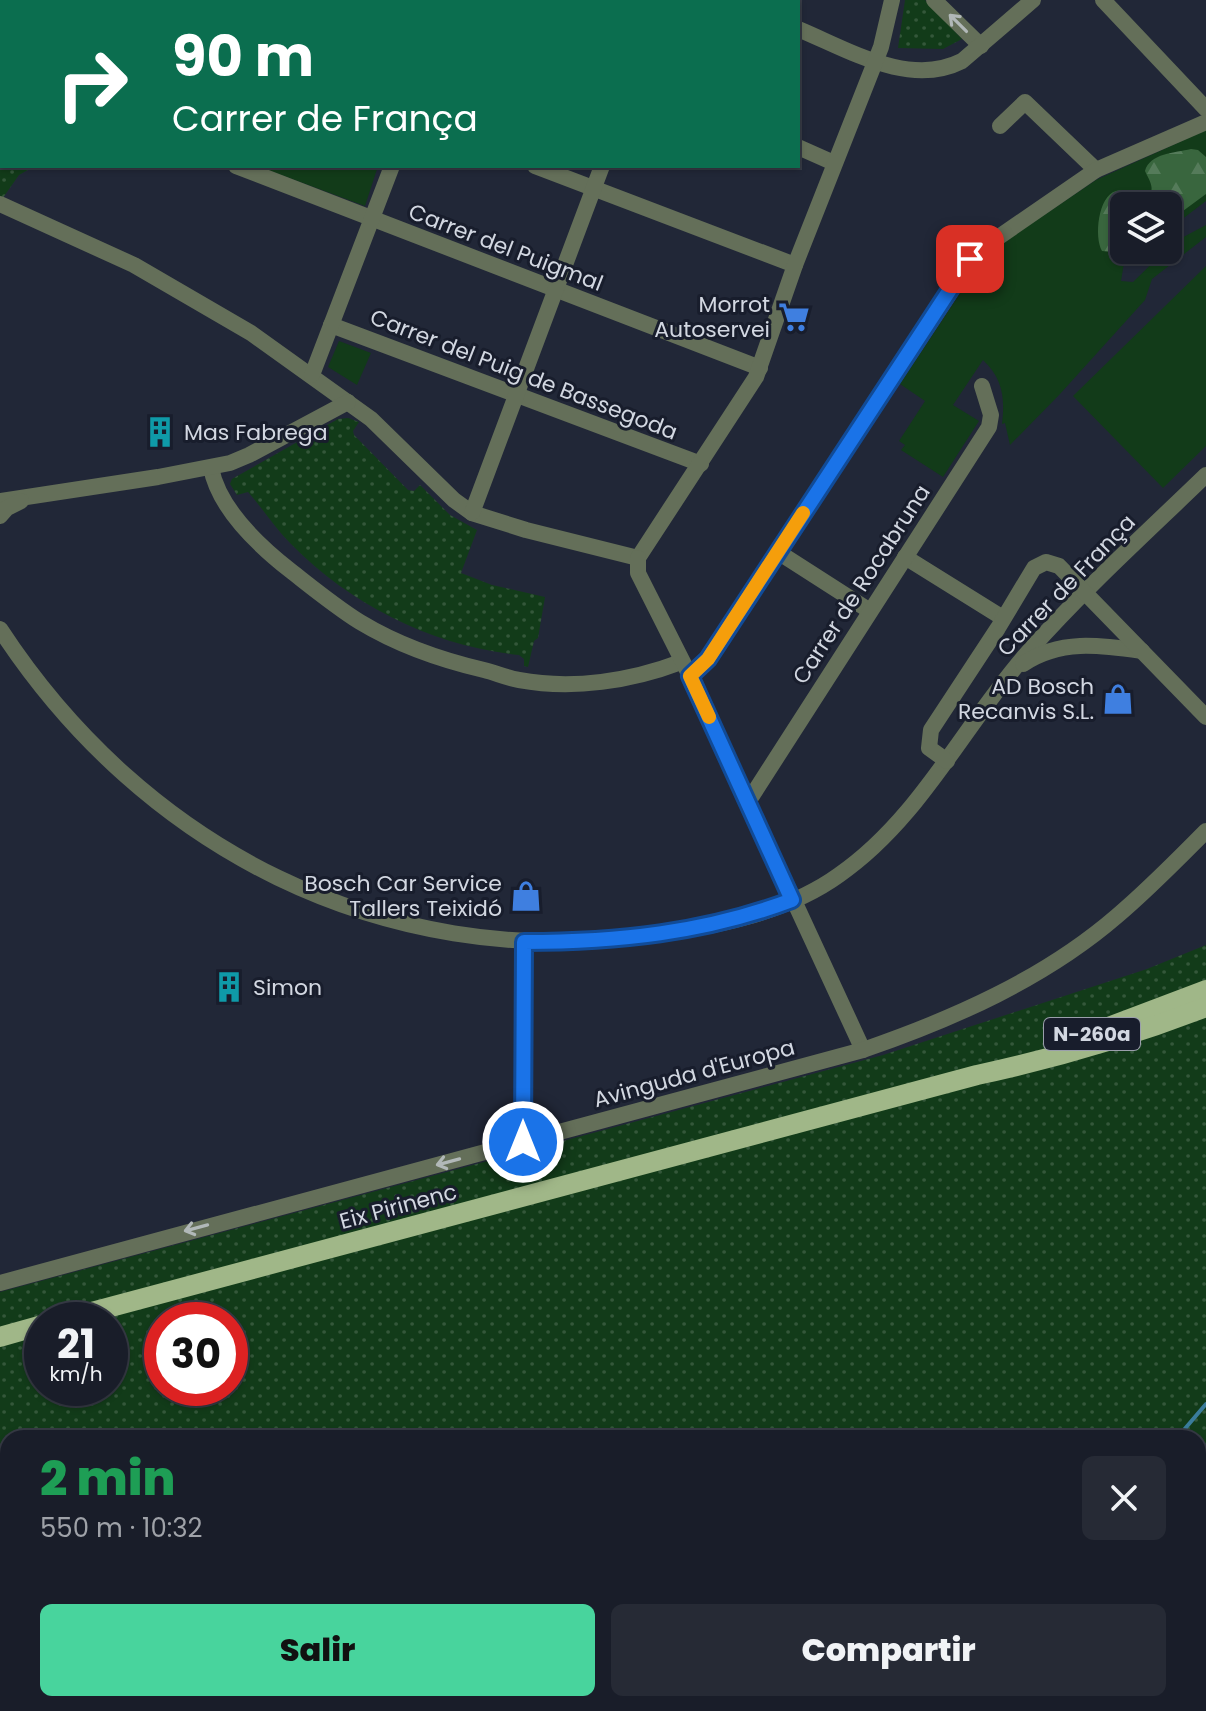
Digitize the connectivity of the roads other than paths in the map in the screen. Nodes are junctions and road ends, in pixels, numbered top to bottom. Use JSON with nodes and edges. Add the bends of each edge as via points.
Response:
{"nodes":[{"id":1,"x":892,"y":0,"type":"edge"},
{"id":2,"x":934,"y":0,"type":"edge"},
{"id":3,"x":1033,"y":0,"type":"edge"},
{"id":4,"x":1103,"y":0,"type":"edge"},
{"id":5,"x":800,"y":30,"type":"edge"},
{"id":6,"x":981,"y":46,"type":"junction"},
{"id":7,"x":875,"y":61,"type":"junction"},
{"id":8,"x":1206,"y":109,"type":"edge"},
{"id":9,"x":1206,"y":122,"type":"edge"},
{"id":10,"x":1000,"y":126,"type":"dead end"},
{"id":11,"x":800,"y":148,"type":"edge"},
{"id":12,"x":834,"y":163,"type":"junction"},
{"id":13,"x":241,"y":168,"type":"edge"},
{"id":14,"x":391,"y":168,"type":"edge"},
{"id":15,"x":540,"y":168,"type":"edge"},
{"id":16,"x":601,"y":168,"type":"edge"},
{"id":17,"x":1096,"y":170,"type":"junction"},
{"id":18,"x":594,"y":188,"type":"junction"},
{"id":19,"x":8,"y":207,"type":"edge"},
{"id":20,"x":372,"y":218,"type":"junction"},
{"id":21,"x":795,"y":265,"type":"junction"},
{"id":22,"x":556,"y":291,"type":"junction"},
{"id":23,"x":331,"y":325,"type":"junction"},
{"id":24,"x":760,"y":368,"type":"junction"},
{"id":25,"x":312,"y":375,"type":"junction"},
{"id":26,"x":982,"y":386,"type":"dead end"},
{"id":27,"x":517,"y":395,"type":"junction"},
{"id":28,"x":348,"y":402,"type":"junction"},
{"id":29,"x":701,"y":464,"type":"junction"},
{"id":30,"x":211,"y":468,"type":"junction"},
{"id":31,"x":1206,"y":475,"type":"edge"},
{"id":32,"x":30,"y":497,"type":"junction"},
{"id":33,"x":0,"y":501,"type":"edge"},
{"id":34,"x":472,"y":513,"type":"junction"},
{"id":35,"x":0,"y":516,"type":"edge"},
{"id":36,"x":778,"y":552,"type":"junction"},
{"id":37,"x":905,"y":557,"type":"junction"},
{"id":38,"x":638,"y":558,"type":"junction"},
{"id":39,"x":1085,"y":592,"type":"junction"},
{"id":40,"x":870,"y":611,"type":"junction"},
{"id":41,"x":1003,"y":618,"type":"junction"},
{"id":42,"x":0,"y":629,"type":"edge"},
{"id":43,"x":1142,"y":651,"type":"junction"},
{"id":44,"x":686,"y":669,"type":"junction"},
{"id":45,"x":1012,"y":671,"type":"junction"},
{"id":46,"x":1206,"y":717,"type":"edge"},
{"id":47,"x":947,"y":761,"type":"junction"},
{"id":48,"x":748,"y":802,"type":"junction"},
{"id":49,"x":1206,"y":831,"type":"edge"},
{"id":50,"x":792,"y":900,"type":"junction"},
{"id":51,"x":524,"y":942,"type":"junction"},
{"id":52,"x":1206,"y":990,"type":"edge"},
{"id":53,"x":1206,"y":999,"type":"edge"},
{"id":54,"x":1206,"y":1007,"type":"edge"},
{"id":55,"x":1163,"y":1024,"type":"junction"},
{"id":56,"x":863,"y":1050,"type":"junction"},
{"id":57,"x":977,"y":1075,"type":"junction"},
{"id":58,"x":523,"y":1142,"type":"junction"},
{"id":59,"x":0,"y":1283,"type":"edge"},
{"id":60,"x":128,"y":1302,"type":"edge"},
{"id":61,"x":24,"y":1330,"type":"edge"},
{"id":62,"x":0,"y":1337,"type":"edge"}],
"edges":[{"from":1,"to":7,"type":"street"},
{"from":6,"to":2,"type":"street","one_way":true},
{"from":3,"to":6,"type":"street"},
{"from":4,"to":8,"type":"street"},
{"from":5,"to":7,"type":"street"},
{"from":6,"to":7,"type":"street","via":[[950,67],[934,70]]},
{"from":7,"to":12,"type":"street"},
{"from":9,"to":17,"type":"street"},
{"from":10,"to":17,"type":"street","via":[[1025,102]]},
{"from":11,"to":12,"type":"street"},
{"from":12,"to":21,"type":"street"},
{"from":13,"to":20,"type":"street","name":"Carrer del Puigmal"},
{"from":14,"to":20,"type":"street"},
{"from":15,"to":18,"type":"street"},
{"from":16,"to":18,"type":"street"},
{"from":17,"to":36,"type":"street","via":[[970,259]]},
{"from":18,"to":21,"type":"street"},
{"from":18,"to":22,"type":"street"},
{"from":19,"to":25,"type":"street","via":[[134,265]]},
{"from":20,"to":22,"type":"street","name":"Carrer del Puigmal"},
{"from":20,"to":23,"type":"street"},
{"from":21,"to":24,"type":"street"},
{"from":22,"to":24,"type":"street","name":"Carrer del Puigmal"},
{"from":22,"to":27,"type":"street"},
{"from":23,"to":25,"type":"street"},
{"from":23,"to":27,"type":"street","name":"Carrer del Puig de Bassegoda"},
{"from":24,"to":29,"type":"street"},
{"from":25,"to":28,"type":"street"},
{"from":26,"to":37,"type":"street","name":"Carrer de Rocabruna","via":[[989,427]]},
{"from":27,"to":29,"type":"street","name":"Carrer del Puig de Bassegoda"},
{"from":27,"to":34,"type":"street"},
{"from":28,"to":30,"type":"street","via":[[249,455]]},
{"from":28,"to":34,"type":"street"},
{"from":29,"to":38,"type":"street"},
{"from":30,"to":32,"type":"street"},
{"from":30,"to":44,"type":"street","via":[[230,509],[269,553],[343,611],[395,641],[524,681],[565,683]]},
{"from":31,"to":39,"type":"street","name":"Carrer de França"},
{"from":32,"to":33,"type":"street"},
{"from":32,"to":35,"type":"street"},
{"from":34,"to":38,"type":"street"},
{"from":36,"to":40,"type":"street"},
{"from":36,"to":44,"type":"street","via":[[708,659]]},
{"from":37,"to":40,"type":"street","name":"Carrer de Rocabruna"},
{"from":37,"to":41,"type":"street"},
{"from":38,"to":44,"type":"street","via":[[638,573]]},
{"from":39,"to":41,"type":"street","via":[[1055,564],[1042,563]]},
{"from":39,"to":43,"type":"street"},
{"from":39,"to":45,"type":"street","name":"Carrer de França"},
{"from":40,"to":48,"type":"street","name":"Carrer de Rocabruna"},
{"from":41,"to":47,"type":"street","via":[[929,734],[931,751]]},
{"from":42,"to":51,"type":"street","name":"Carrer de França","via":[[85,740],[173,816],[211,841],[279,878],[377,917]]},
{"from":43,"to":45,"type":"street","via":[[1070,646]]},
{"from":43,"to":46,"type":"street"},
{"from":44,"to":48,"type":"street"},
{"from":45,"to":47,"type":"street","name":"Carrer de França"},
{"from":47,"to":50,"type":"street","name":"Carrer de França","via":[[856,862]]},
{"from":48,"to":50,"type":"street"},
{"from":49,"to":56,"type":"street","name":"Avinguda d'Europa","via":[[1116,917],[1044,968],[969,1008]]},
{"from":50,"to":51,"type":"street","name":"Carrer de França","via":[[681,931],[601,941]]},
{"from":50,"to":56,"type":"street"},
{"from":51,"to":58,"type":"street"},
{"from":52,"to":57,"type":"main road","name":"Eix Pirinenc","number":"N-260a"},
{"from":53,"to":55,"type":"street","via":[[1170,1014]]},
{"from":54,"to":55,"type":"main road","name":"Eix Pirinenc","number":"N-260a"},
{"from":55,"to":57,"type":"main road","name":"Eix Pirinenc","number":"N-260a","via":[[1058,1057]]},
{"from":56,"to":58,"type":"street","name":"Avinguda d'Europa"},
{"from":57,"to":60,"type":"main road","name":"Eix Pirinenc","number":"N-260a"},
{"from":58,"to":59,"type":"street","name":"Avinguda d'Europa","one_way":true},
{"from":61,"to":62,"type":"main road"}]}
